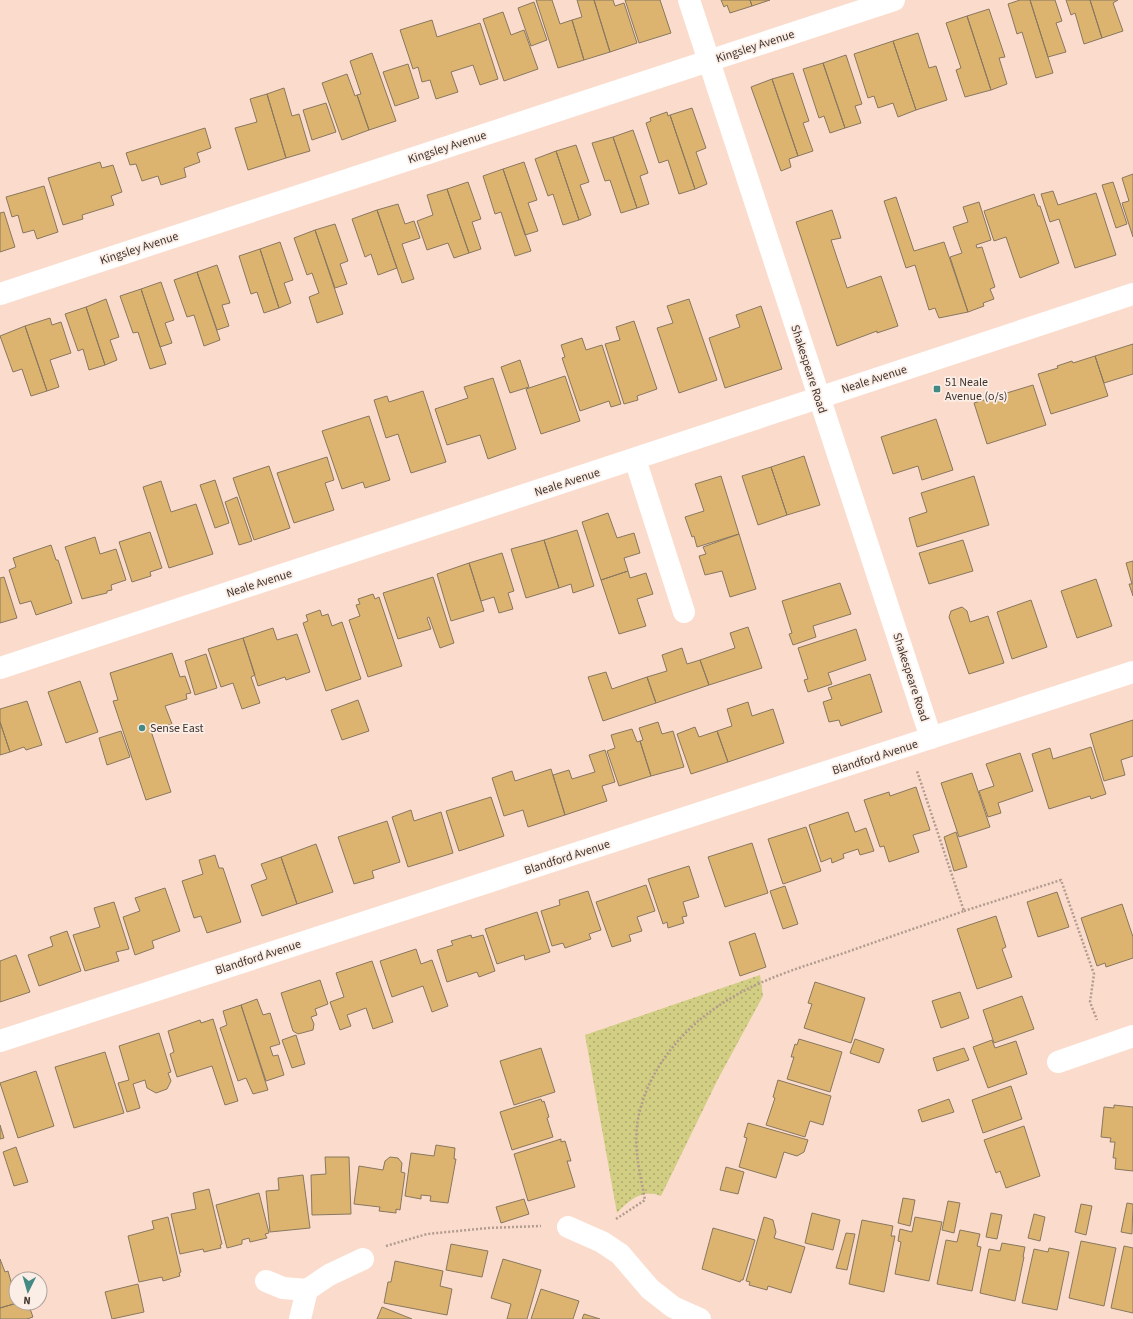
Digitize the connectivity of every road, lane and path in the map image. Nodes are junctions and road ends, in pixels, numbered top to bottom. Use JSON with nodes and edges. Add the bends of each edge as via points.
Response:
{"nodes":[{"id":1,"x":689,"y":0,"type":"edge"},
{"id":2,"x":894,"y":0,"type":"edge"},
{"id":3,"x":709,"y":61,"type":"junction"},
{"id":4,"x":0,"y":294,"type":"edge"},
{"id":5,"x":1133,"y":294,"type":"edge"},
{"id":6,"x":818,"y":398,"type":"junction"},
{"id":7,"x":635,"y":459,"type":"junction"},
{"id":8,"x":684,"y":612,"type":"dead end"},
{"id":9,"x":0,"y":668,"type":"edge"},
{"id":10,"x":1133,"y":672,"type":"edge"},
{"id":11,"x":931,"y":738,"type":"junction"},
{"id":12,"x":908,"y":746,"type":"junction"},
{"id":13,"x":964,"y":911,"type":"junction"},
{"id":14,"x":1133,"y":1036,"type":"edge"},
{"id":15,"x":0,"y":1041,"type":"edge"},
{"id":16,"x":1107,"y":1046,"type":"junction"},
{"id":17,"x":1058,"y":1062,"type":"dead end"},
{"id":18,"x":611,"y":1222,"type":"dead end"},
{"id":19,"x":568,"y":1227,"type":"joint"},
{"id":20,"x":363,"y":1259,"type":"joint"},
{"id":21,"x":266,"y":1281,"type":"dead end"},
{"id":22,"x":307,"y":1290,"type":"junction"},
{"id":23,"x":300,"y":1319,"type":"edge"},
{"id":24,"x":700,"y":1319,"type":"edge"}],
"edges":[{"from":1,"to":3,"type":"street","name":"Shakespeare Road"},
{"from":2,"to":3,"type":"street","name":"Kingsley Avenue"},
{"from":3,"to":4,"type":"street","name":"Kingsley Avenue"},
{"from":3,"to":6,"type":"street","name":"Shakespeare Road"},
{"from":5,"to":6,"type":"street","name":"Neale Avenue"},
{"from":6,"to":7,"type":"street","name":"Neale Avenue"},
{"from":6,"to":11,"type":"street","name":"Shakespeare Road"},
{"from":7,"to":8,"type":"street"},
{"from":7,"to":9,"type":"street","name":"Neale Avenue"},
{"from":10,"to":11,"type":"street","name":"Blandford Avenue"},
{"from":11,"to":12,"type":"street","name":"Blandford Avenue"},
{"from":12,"to":13,"type":"path"},
{"from":12,"to":15,"type":"street","name":"Blandford Avenue"},
{"from":13,"to":16,"type":"path","via":[[1061,880],[1094,974],[1090,1002]]},
{"from":13,"to":18,"type":"path","via":[[765,982],[731,998],[681,1036],[660,1063],[646,1093],[638,1119],[635,1148],[644,1200]]},
{"from":14,"to":16,"type":"street"},
{"from":16,"to":17,"type":"street"},
{"from":19,"to":20,"type":"path","via":[[488,1228],[427,1234],[384,1246]]},
{"from":19,"to":24,"type":"street","via":[[602,1242],[620,1254],[650,1289],[673,1307]]},
{"from":20,"to":22,"type":"street","via":[[329,1275]]},
{"from":21,"to":22,"type":"street","via":[[283,1288]]},
{"from":22,"to":23,"type":"street"}]}
